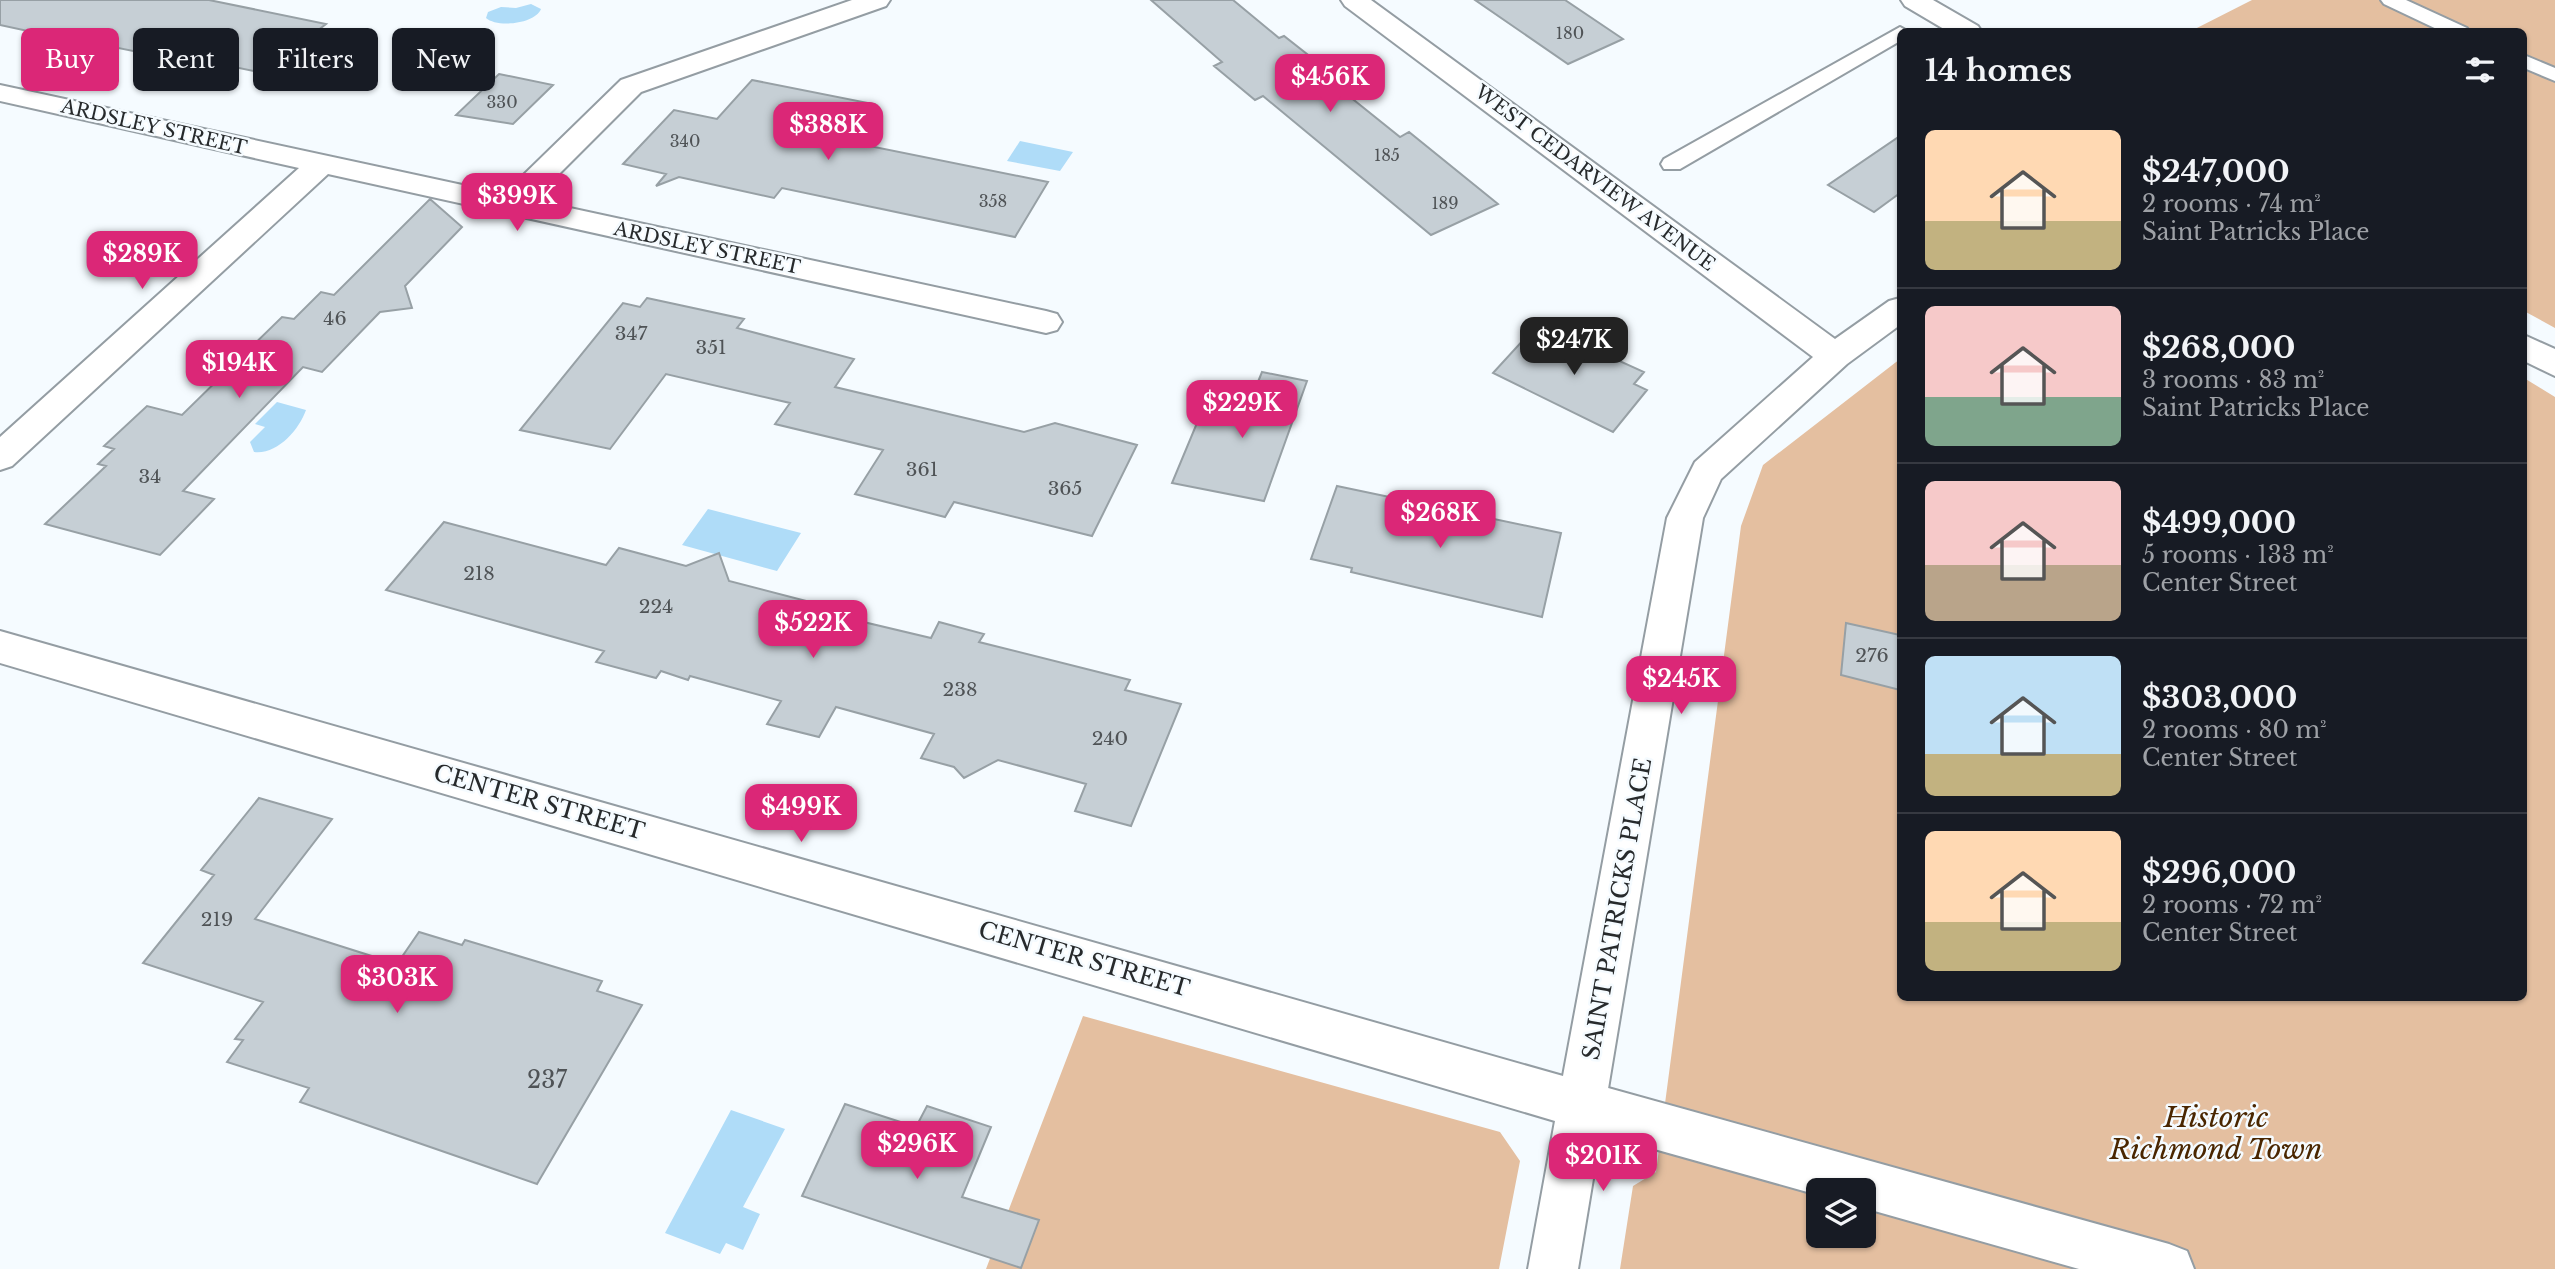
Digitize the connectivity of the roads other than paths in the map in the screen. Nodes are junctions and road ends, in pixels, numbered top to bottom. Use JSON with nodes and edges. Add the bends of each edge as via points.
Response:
{"nodes":[{"id":1,"x":794,"y":0,"type":"edge"},
{"id":2,"x":877,"y":0,"type":"edge"},
{"id":3,"x":1354,"y":0,"type":"edge"},
{"id":4,"x":2391,"y":0,"type":"edge"},
{"id":5,"x":1925,"y":6,"type":"edge"},
{"id":6,"x":814,"y":22,"type":"junction"},
{"id":7,"x":1905,"y":28,"type":"edge"},
{"id":8,"x":1962,"y":28,"type":"edge"},
{"id":9,"x":2451,"y":28,"type":"edge"},
{"id":10,"x":1897,"y":34,"type":"edge"},
{"id":11,"x":2527,"y":62,"type":"edge"},
{"id":12,"x":2555,"y":75,"type":"edge"},
{"id":13,"x":0,"y":93,"type":"edge"},
{"id":14,"x":321,"y":164,"type":"junction"},
{"id":15,"x":1672,"y":164,"type":"dead end"},
{"id":16,"x":510,"y":205,"type":"junction"},
{"id":17,"x":1897,"y":311,"type":"edge"},
{"id":18,"x":1046,"y":322,"type":"dead end"},
{"id":19,"x":2527,"y":348,"type":"edge"},
{"id":20,"x":1835,"y":356,"type":"junction"},
{"id":21,"x":2555,"y":364,"type":"edge"},
{"id":22,"x":0,"y":457,"type":"edge"},
{"id":23,"x":0,"y":647,"type":"edge"},
{"id":24,"x":1583,"y":1105,"type":"junction"},
{"id":25,"x":1553,"y":1269,"type":"edge"},
{"id":26,"x":2169,"y":1269,"type":"edge"}],
"edges":[{"from":1,"to":6,"type":"street"},
{"from":2,"to":6,"type":"street"},
{"from":3,"to":20,"type":"street","name":"WEST CEDARVIEW AVENUE"},
{"from":4,"to":9,"type":"lane"},
{"from":5,"to":7,"type":"lane"},
{"from":5,"to":8,"type":"street"},
{"from":6,"to":16,"type":"street","via":[[631,86]]},
{"from":10,"to":15,"type":"lane"},
{"from":11,"to":12,"type":"lane"},
{"from":13,"to":14,"type":"street","name":"ARDSLEY STREET"},
{"from":14,"to":16,"type":"street","name":"ARDSLEY STREET"},
{"from":14,"to":22,"type":"street"},
{"from":16,"to":18,"type":"street","name":"ARDSLEY STREET"},
{"from":17,"to":20,"type":"street","name":"SAINT PATRICKS PLACE"},
{"from":19,"to":21,"type":"street"},
{"from":20,"to":24,"type":"street","name":"SAINT PATRICKS PLACE","via":[[1707,471],[1685,518]]},
{"from":23,"to":24,"type":"street","name":"CENTER STREET"},
{"from":24,"to":25,"type":"street","name":"SAINT PATRICKS PLACE"},
{"from":24,"to":26,"type":"street","name":"CENTER STREET"}]}
